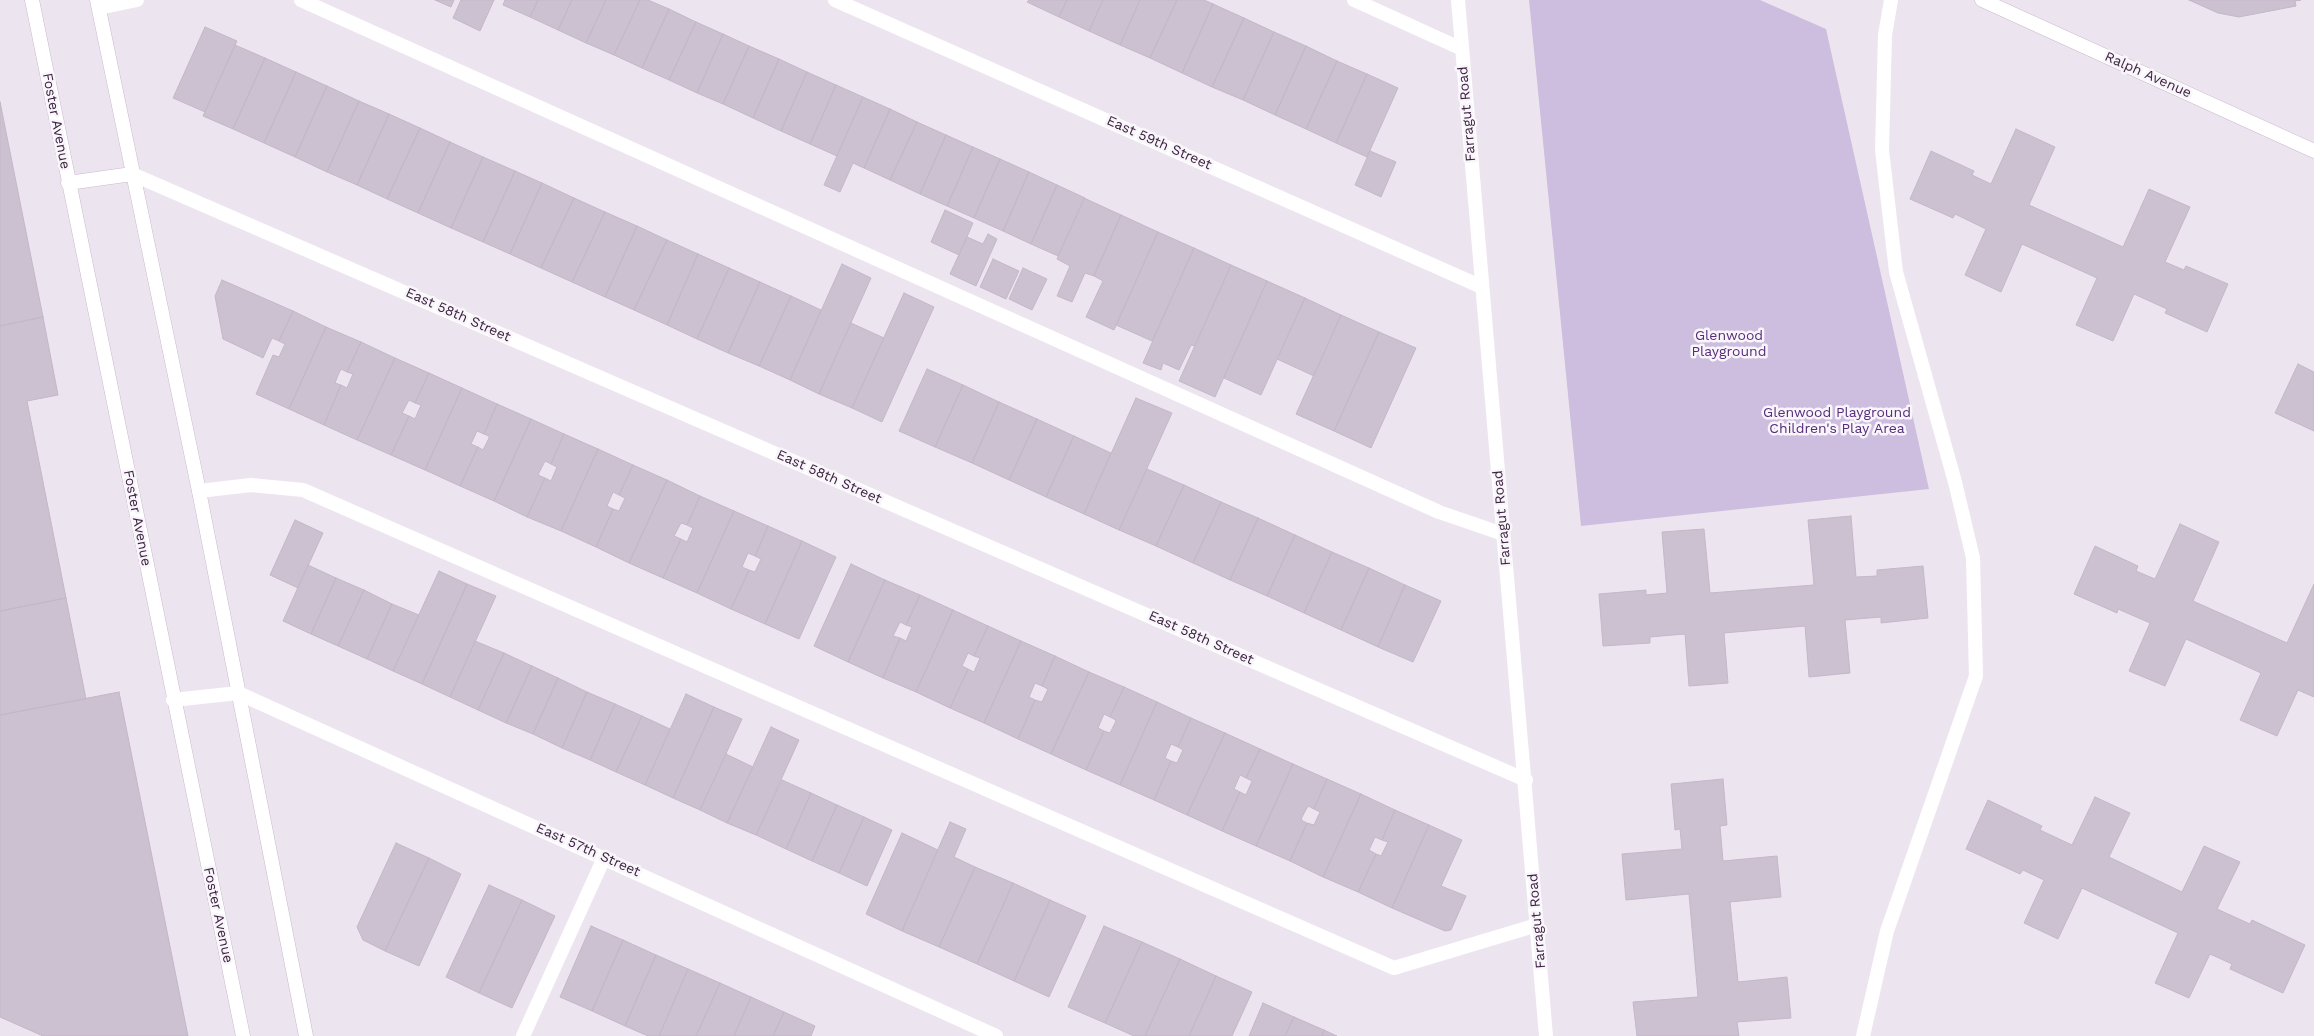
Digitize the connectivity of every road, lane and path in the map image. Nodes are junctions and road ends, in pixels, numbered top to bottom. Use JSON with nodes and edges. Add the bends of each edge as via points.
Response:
{"nodes":[{"id":1,"x":32,"y":0,"type":"edge"},
{"id":2,"x":137,"y":0,"type":"edge"},
{"id":3,"x":301,"y":0,"type":"edge"},
{"id":4,"x":835,"y":0,"type":"edge"},
{"id":5,"x":1354,"y":0,"type":"edge"},
{"id":6,"x":1458,"y":0,"type":"edge"},
{"id":7,"x":1891,"y":0,"type":"edge"},
{"id":8,"x":1982,"y":0,"type":"edge"},
{"id":9,"x":98,"y":4,"type":"edge"},
{"id":10,"x":1462,"y":49,"type":"junction"},
{"id":11,"x":2314,"y":151,"type":"edge"},
{"id":12,"x":132,"y":174,"type":"junction"},
{"id":13,"x":68,"y":183,"type":"junction"},
{"id":14,"x":1482,"y":287,"type":"junction"},
{"id":15,"x":199,"y":491,"type":"junction"},
{"id":16,"x":1504,"y":534,"type":"junction"},
{"id":17,"x":238,"y":693,"type":"junction"},
{"id":18,"x":173,"y":700,"type":"junction"},
{"id":19,"x":1526,"y":780,"type":"junction"},
{"id":20,"x":604,"y":858,"type":"junction"},
{"id":21,"x":1537,"y":925,"type":"junction"},
{"id":22,"x":243,"y":1036,"type":"edge"},
{"id":23,"x":306,"y":1036,"type":"edge"},
{"id":24,"x":523,"y":1036,"type":"edge"},
{"id":25,"x":996,"y":1036,"type":"edge"},
{"id":26,"x":1546,"y":1036,"type":"edge"},
{"id":27,"x":1863,"y":1036,"type":"edge"}],
"edges":[{"from":1,"to":13,"type":"street","name":"Foster Avenue"},
{"from":2,"to":9,"type":"street"},
{"from":3,"to":16,"type":"street","via":[[1439,512]]},
{"from":4,"to":14,"type":"street","name":"East 59th Street"},
{"from":5,"to":10,"type":"street"},
{"from":6,"to":10,"type":"street","name":"Farragut Road"},
{"from":7,"to":27,"type":"street","via":[[1885,35],[1882,150],[1896,272],[1973,558],[1976,676],[1887,931]]},
{"from":8,"to":11,"type":"street","name":"Ralph Avenue"},
{"from":9,"to":12,"type":"street"},
{"from":10,"to":14,"type":"street","name":"Farragut Road"},
{"from":12,"to":13,"type":"street"},
{"from":12,"to":15,"type":"street"},
{"from":12,"to":19,"type":"street","name":"East 58th Street"},
{"from":13,"to":18,"type":"street","name":"Foster Avenue"},
{"from":14,"to":16,"type":"street","name":"Farragut Road"},
{"from":15,"to":17,"type":"street"},
{"from":15,"to":21,"type":"street","via":[[251,485],[302,490],[1394,968]]},
{"from":16,"to":19,"type":"street","name":"Farragut Road"},
{"from":17,"to":18,"type":"street"},
{"from":17,"to":20,"type":"street","name":"East 57th Street"},
{"from":17,"to":23,"type":"street"},
{"from":18,"to":22,"type":"street","name":"Foster Avenue"},
{"from":19,"to":21,"type":"street","name":"Farragut Road"},
{"from":20,"to":24,"type":"street"},
{"from":20,"to":25,"type":"street","name":"East 57th Street"},
{"from":21,"to":26,"type":"street","name":"Farragut Road"}]}
